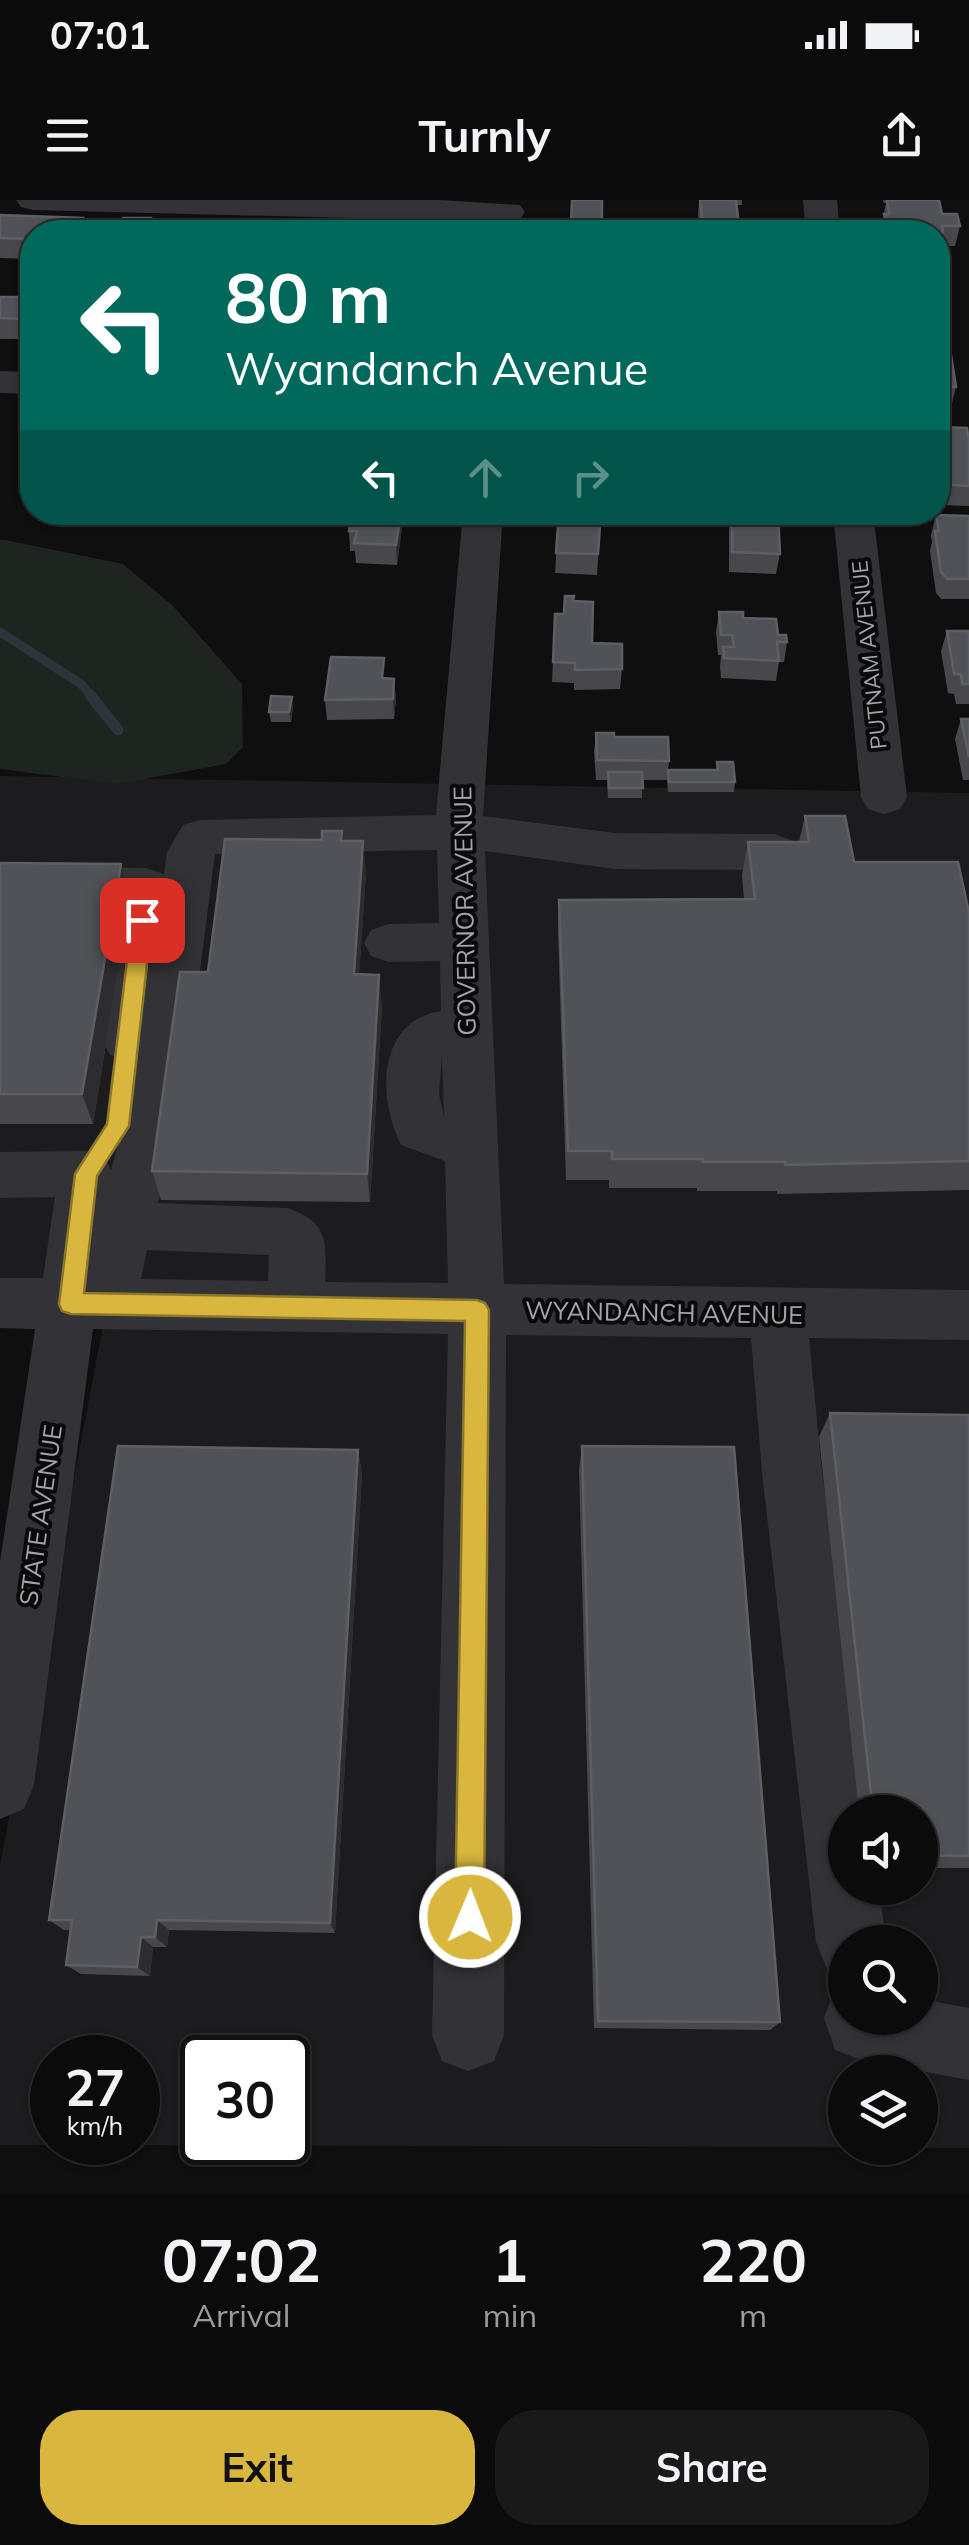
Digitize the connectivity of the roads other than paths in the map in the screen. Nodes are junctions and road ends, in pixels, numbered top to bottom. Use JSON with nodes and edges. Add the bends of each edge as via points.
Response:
{"nodes":[{"id":1,"x":32,"y":200,"type":"edge"},
{"id":2,"x":508,"y":215,"type":"edge"},
{"id":3,"x":482,"y":525,"type":"edge"},
{"id":4,"x":854,"y":525,"type":"edge"},
{"id":5,"x":884,"y":796,"type":"dead end"},
{"id":6,"x":460,"y":832,"type":"junction"},
{"id":7,"x":774,"y":852,"type":"edge"},
{"id":8,"x":0,"y":883,"type":"edge"},
{"id":9,"x":464,"y":941,"type":"junction"},
{"id":10,"x":389,"y":943,"type":"dead end"},
{"id":11,"x":0,"y":1174,"type":"edge"},
{"id":12,"x":86,"y":1174,"type":"junction"},
{"id":13,"x":124,"y":1225,"type":"junction"},
{"id":14,"x":0,"y":1303,"type":"edge"},
{"id":15,"x":89,"y":1304,"type":"junction"},
{"id":16,"x":296,"y":1308,"type":"junction"},
{"id":17,"x":477,"y":1310,"type":"junction"},
{"id":18,"x":778,"y":1313,"type":"junction"},
{"id":19,"x":969,"y":1315,"type":"edge"},
{"id":20,"x":14,"y":1595,"type":"edge"},
{"id":21,"x":0,"y":1785,"type":"edge"},
{"id":22,"x":849,"y":1925,"type":"edge"},
{"id":23,"x":920,"y":2035,"type":"edge"},
{"id":24,"x":468,"y":2036,"type":"dead end"},
{"id":25,"x":969,"y":2044,"type":"edge"}],
"edges":[{"from":1,"to":2,"type":"street"},
{"from":3,"to":6,"type":"street","name":"GOVERNOR AVENUE"},
{"from":4,"to":5,"type":"street","name":"PUTNAM AVENUE"},
{"from":6,"to":7,"type":"street","via":[[615,851]]},
{"from":6,"to":9,"type":"street","name":"GOVERNOR AVENUE"},
{"from":6,"to":13,"type":"street","via":[[196,840],[157,1101]]},
{"from":8,"to":12,"type":"street","via":[[146,886],[118,1126]]},
{"from":9,"to":10,"type":"street"},
{"from":9,"to":17,"type":"street","name":"GOVERNOR AVENUE","via":[[466,1029],[435,1032],[418,1045],[412,1108],[424,1134],[471,1140]]},
{"from":11,"to":12,"type":"street"},
{"from":12,"to":15,"type":"street"},
{"from":13,"to":15,"type":"street"},
{"from":13,"to":16,"type":"street","via":[[288,1232],[298,1242]]},
{"from":14,"to":15,"type":"street","name":"WYANDANCH AVENUE"},
{"from":15,"to":16,"type":"street","name":"WYANDANCH AVENUE"},
{"from":15,"to":20,"type":"street","name":"STATE AVENUE"},
{"from":16,"to":17,"type":"street","name":"WYANDANCH AVENUE"},
{"from":17,"to":18,"type":"street","name":"WYANDANCH AVENUE"},
{"from":17,"to":24,"type":"street"},
{"from":18,"to":19,"type":"street","name":"WYANDANCH AVENUE"},
{"from":18,"to":22,"type":"street"},
{"from":20,"to":21,"type":"street","name":"STATE AVENUE"},
{"from":23,"to":25,"type":"street"}]}
